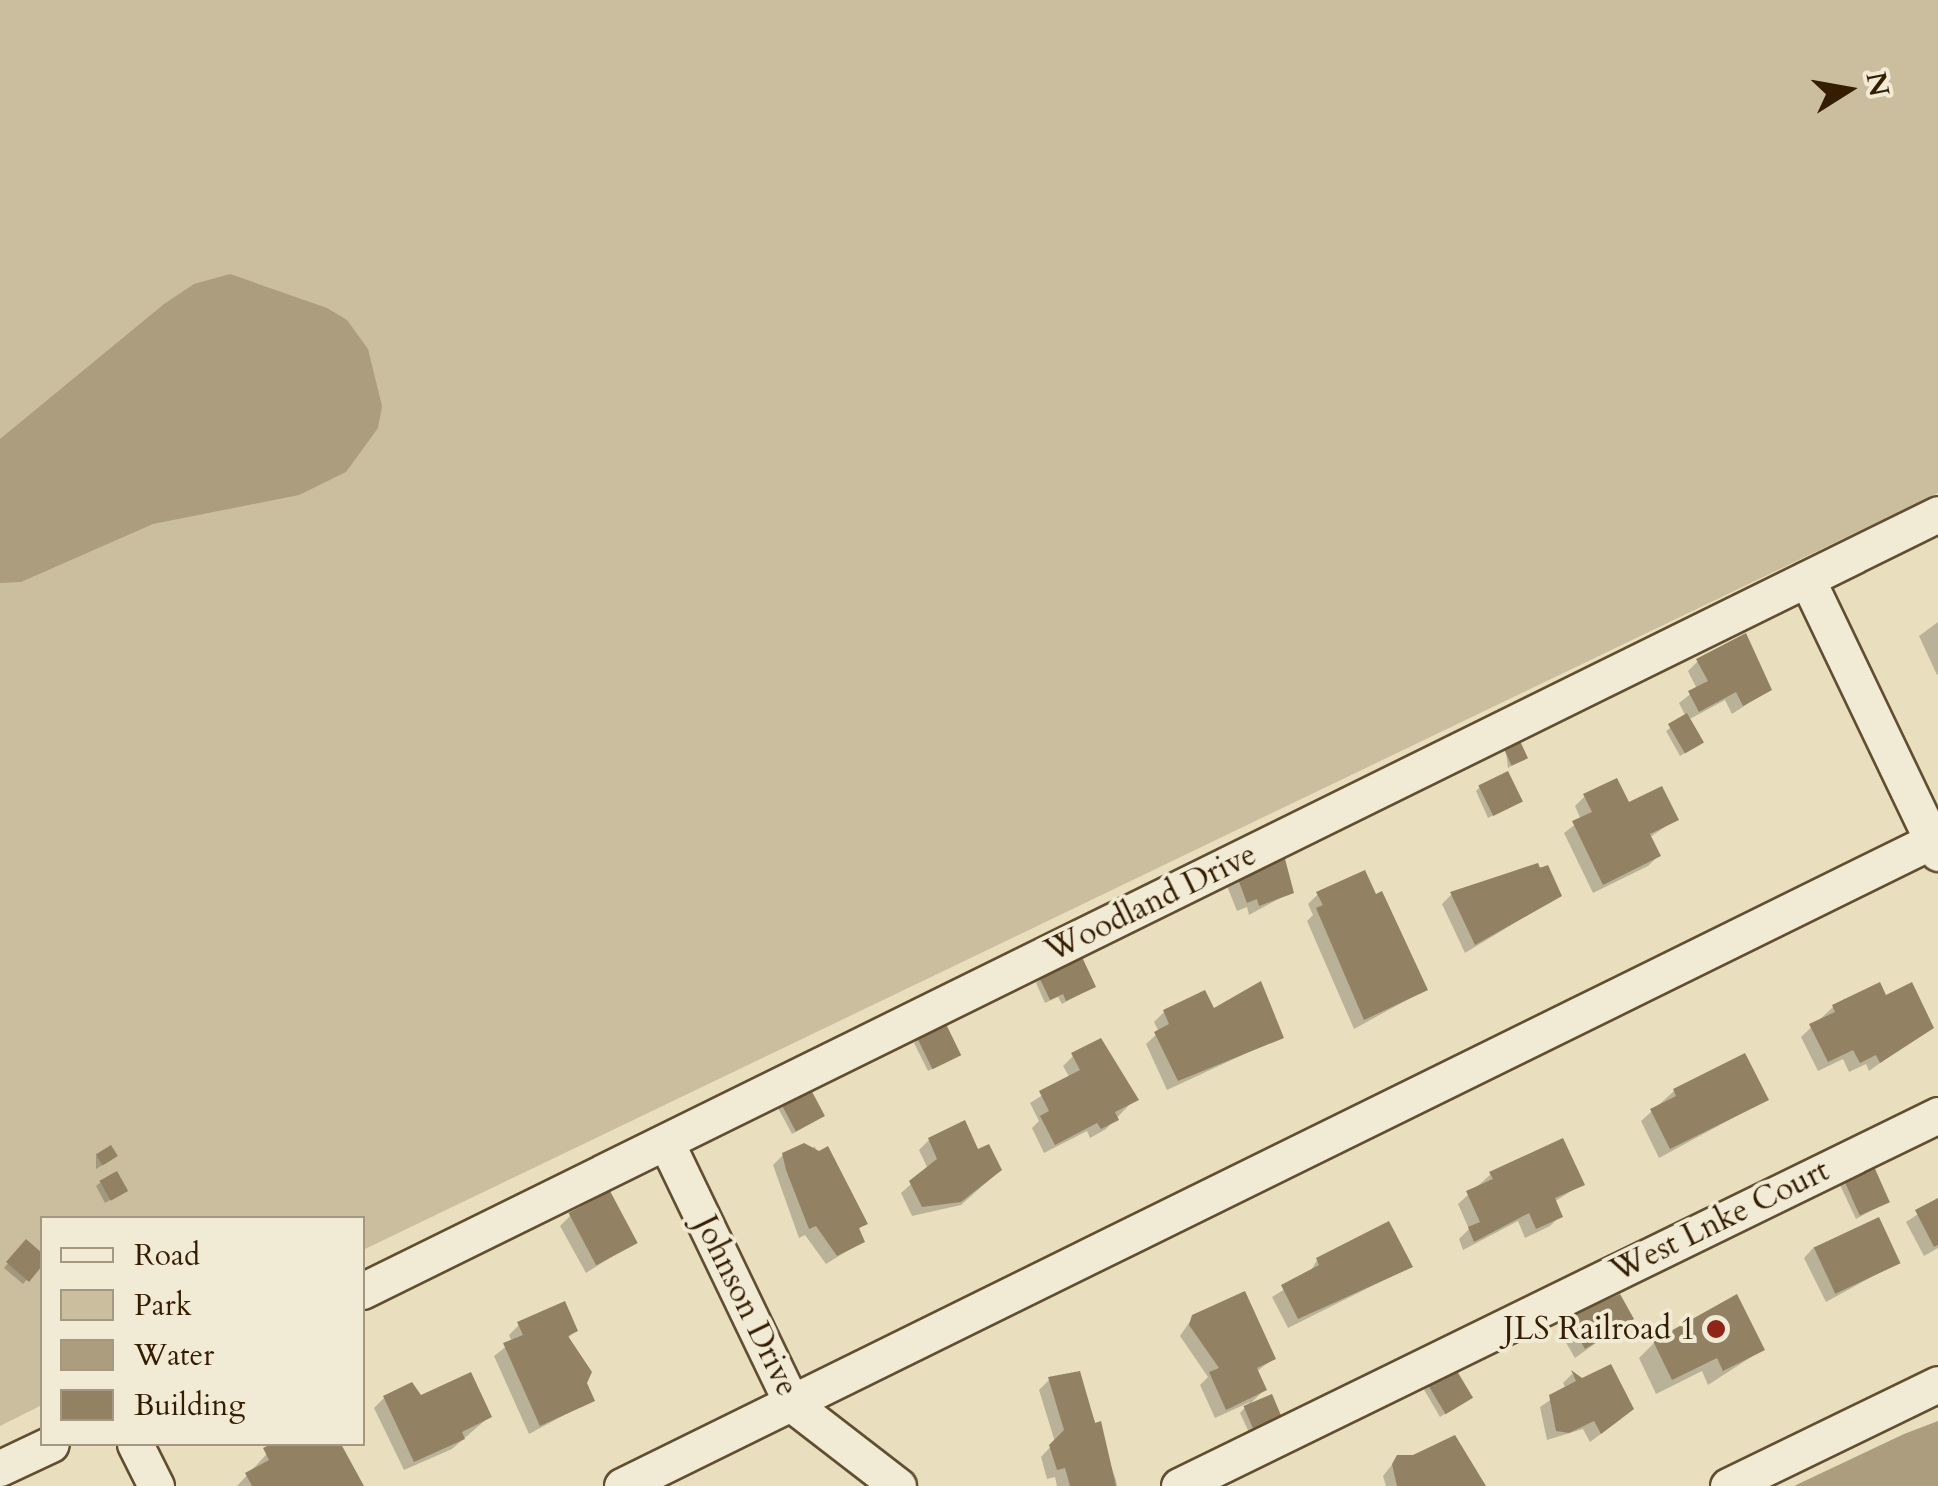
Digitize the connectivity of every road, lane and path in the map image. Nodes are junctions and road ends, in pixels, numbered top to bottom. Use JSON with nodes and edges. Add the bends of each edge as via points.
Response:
{"nodes":[{"id":1,"x":1938,"y":514,"type":"edge"},
{"id":2,"x":1807,"y":579,"type":"junction"},
{"id":3,"x":1936,"y":844,"type":"edge"},
{"id":4,"x":1938,"y":1115,"type":"edge"},
{"id":5,"x":666,"y":1142,"type":"junction"},
{"id":6,"x":365,"y":1289,"type":"edge"},
{"id":7,"x":1938,"y":1384,"type":"edge"},
{"id":8,"x":792,"y":1404,"type":"junction"},
{"id":9,"x":47,"y":1446,"type":"edge"},
{"id":10,"x":136,"y":1446,"type":"edge"},
{"id":11,"x":0,"y":1468,"type":"edge"},
{"id":12,"x":156,"y":1486,"type":"edge"},
{"id":13,"x":622,"y":1486,"type":"edge"},
{"id":14,"x":898,"y":1486,"type":"edge"},
{"id":15,"x":1180,"y":1486,"type":"edge"},
{"id":16,"x":1728,"y":1486,"type":"edge"}],
"edges":[{"from":1,"to":2,"type":"street","name":"Woodland Drive"},
{"from":2,"to":3,"type":"street"},
{"from":2,"to":5,"type":"street","name":"Woodland Drive"},
{"from":3,"to":8,"type":"street"},
{"from":4,"to":15,"type":"street","name":"West Lnke Court"},
{"from":5,"to":6,"type":"street","name":"Woodland Drive"},
{"from":5,"to":8,"type":"street","name":"Johnson Drive"},
{"from":7,"to":16,"type":"street"},
{"from":8,"to":13,"type":"street"},
{"from":8,"to":14,"type":"street","name":"Johnson Drive"},
{"from":9,"to":11,"type":"street"},
{"from":10,"to":12,"type":"street"}]}
